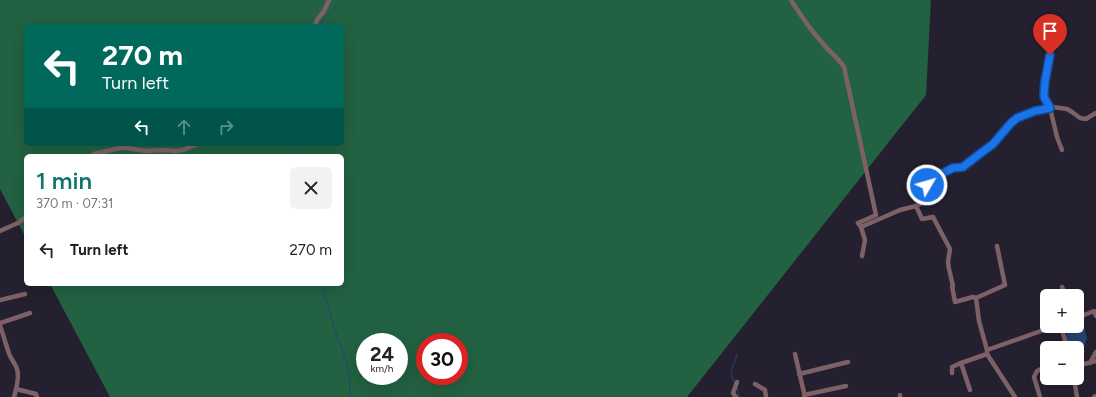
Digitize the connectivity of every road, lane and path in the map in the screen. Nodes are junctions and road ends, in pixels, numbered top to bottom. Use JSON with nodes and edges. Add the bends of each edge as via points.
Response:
{"nodes":[{"id":1,"x":329,"y":0,"type":"edge"},
{"id":2,"x":791,"y":0,"type":"edge"},
{"id":3,"x":1047,"y":22,"type":"dead end"},
{"id":4,"x":316,"y":24,"type":"edge"},
{"id":5,"x":1050,"y":108,"type":"junction"},
{"id":6,"x":1096,"y":113,"type":"edge"},
{"id":7,"x":193,"y":146,"type":"edge"},
{"id":8,"x":1062,"y":150,"type":"dead end"},
{"id":9,"x":94,"y":154,"type":"edge"},
{"id":10,"x":916,"y":206,"type":"junction"},
{"id":11,"x":24,"y":218,"type":"edge"},
{"id":12,"x":861,"y":226,"type":"junction"},
{"id":13,"x":0,"y":231,"type":"edge"},
{"id":14,"x":997,"y":246,"type":"dead end"},
{"id":15,"x":862,"y":256,"type":"dead end"},
{"id":16,"x":25,"y":294,"type":"dead end"},
{"id":17,"x":976,"y":298,"type":"junction"},
{"id":18,"x":0,"y":300,"type":"edge"},
{"id":19,"x":30,"y":313,"type":"dead end"},
{"id":20,"x":1084,"y":315,"type":"edge"},
{"id":21,"x":1096,"y":316,"type":"edge"},
{"id":22,"x":0,"y":322,"type":"edge"},
{"id":23,"x":0,"y":326,"type":"edge"},
{"id":24,"x":1040,"y":332,"type":"edge"},
{"id":25,"x":987,"y":352,"type":"junction"},
{"id":26,"x":1096,"y":352,"type":"edge"},
{"id":27,"x":795,"y":354,"type":"dead end"},
{"id":28,"x":1096,"y":361,"type":"edge"},
{"id":29,"x":848,"y":362,"type":"dead end"},
{"id":30,"x":1090,"y":362,"type":"junction"},
{"id":31,"x":961,"y":363,"type":"junction"},
{"id":32,"x":1084,"y":364,"type":"edge"},
{"id":33,"x":1040,"y":370,"type":"edge"},
{"id":34,"x":952,"y":373,"type":"dead end"},
{"id":35,"x":800,"y":374,"type":"junction"},
{"id":36,"x":737,"y":382,"type":"dead end"},
{"id":37,"x":755,"y":384,"type":"dead end"},
{"id":38,"x":1075,"y":385,"type":"edge"},
{"id":39,"x":846,"y":386,"type":"dead end"},
{"id":40,"x":16,"y":389,"type":"junction"},
{"id":41,"x":970,"y":390,"type":"dead end"},
{"id":42,"x":805,"y":396,"type":"edge"},
{"id":43,"x":14,"y":397,"type":"edge"},
{"id":44,"x":37,"y":397,"type":"edge"},
{"id":45,"x":736,"y":397,"type":"edge"},
{"id":46,"x":766,"y":397,"type":"edge"},
{"id":47,"x":1015,"y":397,"type":"edge"},
{"id":48,"x":1040,"y":397,"type":"edge"},
{"id":49,"x":1077,"y":397,"type":"edge"}],
"edges":[{"from":1,"to":4,"type":"street"},
{"from":2,"to":12,"type":"street","via":[[800,15],[844,67],[876,215],[858,223]]},
{"from":3,"to":5,"type":"street","via":[[1048,42],[1052,43],[1044,97]]},
{"from":5,"to":6,"type":"street","via":[[1067,109],[1086,119]]},
{"from":5,"to":8,"type":"street"},
{"from":5,"to":10,"type":"street","via":[[1026,114],[1011,123],[993,144],[963,167],[943,173],[924,187],[920,204]]},
{"from":7,"to":9,"type":"street","via":[[176,151],[120,148]]},
{"from":10,"to":12,"type":"street"},
{"from":10,"to":17,"type":"street","via":[[922,219],[933,217],[950,249],[948,262],[954,302]]},
{"from":11,"to":13,"type":"street"},
{"from":12,"to":15,"type":"street","via":[[866,240]]},
{"from":14,"to":17,"type":"street","via":[[1005,285]]},
{"from":16,"to":18,"type":"street"},
{"from":17,"to":25,"type":"street"},
{"from":19,"to":22,"type":"street"},
{"from":20,"to":21,"type":"street","via":[[1094,311]]},
{"from":23,"to":40,"type":"street","via":[[8,352],[17,368]]},
{"from":24,"to":25,"type":"street"},
{"from":25,"to":31,"type":"street"},
{"from":25,"to":47,"type":"street"},
{"from":26,"to":30,"type":"street"},
{"from":27,"to":35,"type":"street"},
{"from":28,"to":30,"type":"street"},
{"from":29,"to":35,"type":"street"},
{"from":30,"to":32,"type":"street"},
{"from":31,"to":34,"type":"street","via":[[952,367]]},
{"from":31,"to":41,"type":"street"},
{"from":33,"to":48,"type":"street","via":[[1034,377]]},
{"from":35,"to":42,"type":"street"},
{"from":36,"to":45,"type":"street","via":[[733,393]]},
{"from":37,"to":46,"type":"street","via":[[765,390]]},
{"from":38,"to":49,"type":"street"},
{"from":39,"to":42,"type":"street"},
{"from":40,"to":43,"type":"street"},
{"from":40,"to":44,"type":"street","via":[[36,394]]}]}
